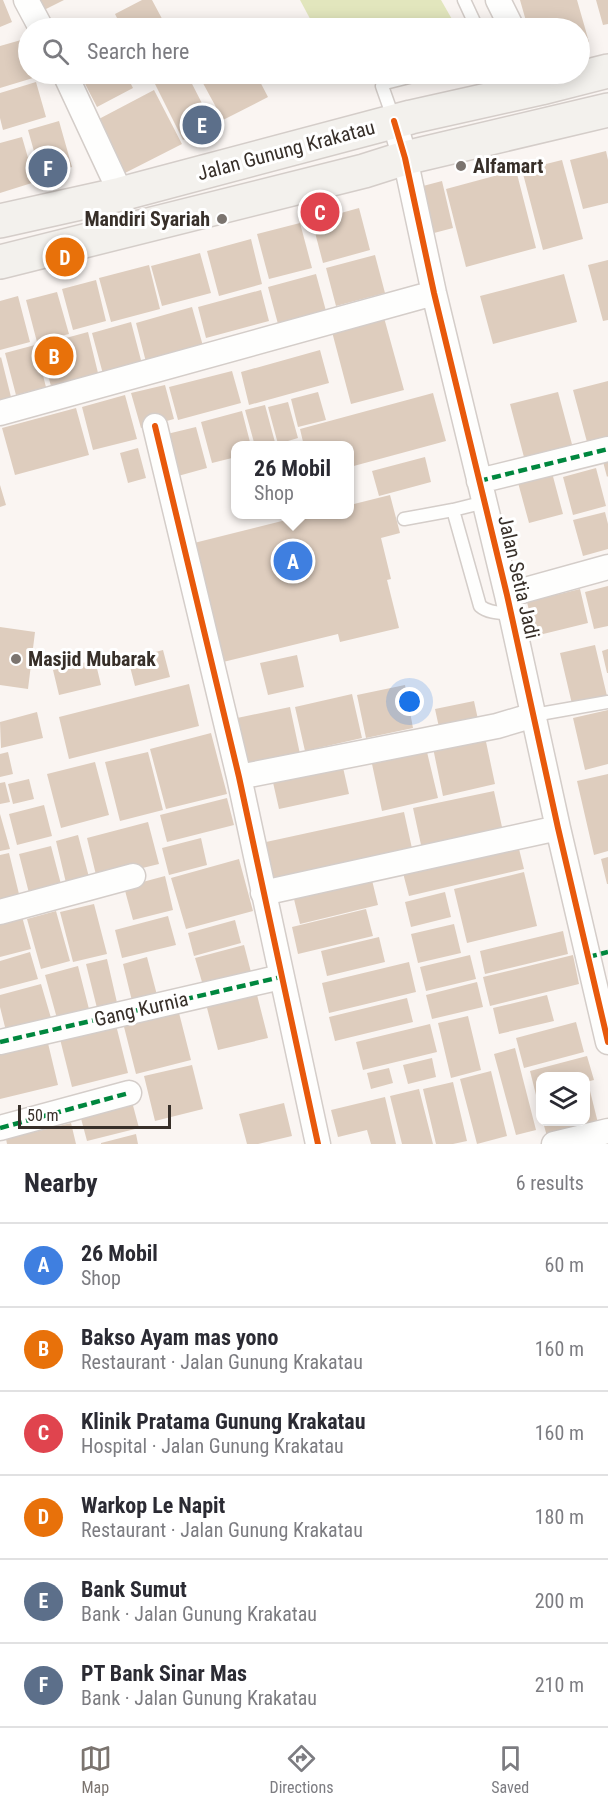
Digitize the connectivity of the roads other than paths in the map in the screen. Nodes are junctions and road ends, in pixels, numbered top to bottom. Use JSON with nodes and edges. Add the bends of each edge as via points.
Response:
{"nodes":[{"id":1,"x":26,"y":0,"type":"edge"},
{"id":2,"x":464,"y":0,"type":"edge"},
{"id":3,"x":498,"y":0,"type":"edge"},
{"id":4,"x":36,"y":18,"type":"edge"},
{"id":5,"x":472,"y":18,"type":"edge"},
{"id":6,"x":507,"y":18,"type":"edge"},
{"id":7,"x":608,"y":71,"type":"edge"},
{"id":8,"x":590,"y":74,"type":"edge"},
{"id":9,"x":70,"y":84,"type":"edge"},
{"id":10,"x":384,"y":84,"type":"edge"},
{"id":11,"x":502,"y":85,"type":"edge"},
{"id":12,"x":608,"y":110,"type":"edge"},
{"id":13,"x":394,"y":121,"type":"junction"},
{"id":14,"x":405,"y":159,"type":"junction"},
{"id":15,"x":121,"y":194,"type":"junction"},
{"id":16,"x":0,"y":221,"type":"edge"},
{"id":17,"x":0,"y":262,"type":"edge"},
{"id":18,"x":434,"y":293,"type":"junction"},
{"id":19,"x":0,"y":413,"type":"edge"},
{"id":20,"x":155,"y":426,"type":"dead end"},
{"id":21,"x":608,"y":449,"type":"edge"},
{"id":22,"x":482,"y":491,"type":"junction"},
{"id":23,"x":453,"y":510,"type":"junction"},
{"id":24,"x":404,"y":519,"type":"dead end"},
{"id":25,"x":608,"y":567,"type":"edge"},
{"id":26,"x":509,"y":604,"type":"junction"},
{"id":27,"x":608,"y":702,"type":"edge"},
{"id":28,"x":534,"y":716,"type":"junction"},
{"id":29,"x":242,"y":776,"type":"junction"},
{"id":30,"x":558,"y":828,"type":"junction"},
{"id":31,"x":133,"y":876,"type":"dead end"},
{"id":32,"x":268,"y":892,"type":"junction"},
{"id":33,"x":0,"y":912,"type":"edge"},
{"id":34,"x":598,"y":955,"type":"edge"},
{"id":35,"x":281,"y":977,"type":"junction"},
{"id":36,"x":0,"y":1042,"type":"edge"},
{"id":37,"x":608,"y":1042,"type":"edge"},
{"id":38,"x":129,"y":1093,"type":"dead end"},
{"id":39,"x":0,"y":1128,"type":"edge"},
{"id":40,"x":608,"y":1131,"type":"edge"},
{"id":41,"x":318,"y":1144,"type":"edge"},
{"id":42,"x":554,"y":1144,"type":"edge"}],
"edges":[{"from":1,"to":4,"type":"street"},
{"from":2,"to":5,"type":"lane"},
{"from":3,"to":6,"type":"street"},
{"from":7,"to":8,"type":"main road","name":"Jalan Gunung Krakatau"},
{"from":9,"to":15,"type":"street"},
{"from":10,"to":13,"type":"lane"},
{"from":11,"to":13,"type":"main road","name":"Jalan Gunung Krakatau"},
{"from":12,"to":14,"type":"main road","name":"Jalan Gunung Krakatau"},
{"from":13,"to":14,"type":"street","name":"Jalan Setia Jadi"},
{"from":13,"to":15,"type":"main road","name":"Jalan Gunung Krakatau"},
{"from":14,"to":17,"type":"main road","name":"Jalan Gunung Krakatau"},
{"from":14,"to":18,"type":"street","name":"Jalan Setia Jadi"},
{"from":15,"to":16,"type":"main road","name":"Jalan Gunung Krakatau"},
{"from":18,"to":19,"type":"street"},
{"from":18,"to":22,"type":"street","name":"Jalan Setia Jadi"},
{"from":20,"to":29,"type":"street"},
{"from":21,"to":22,"type":"street"},
{"from":22,"to":23,"type":"lane"},
{"from":22,"to":26,"type":"street","name":"Jalan Setia Jadi"},
{"from":23,"to":24,"type":"lane"},
{"from":23,"to":26,"type":"lane","via":[[480,606],[496,613]]},
{"from":25,"to":26,"type":"street"},
{"from":26,"to":28,"type":"street","name":"Jalan Setia Jadi"},
{"from":27,"to":28,"type":"lane"},
{"from":28,"to":29,"type":"street"},
{"from":28,"to":30,"type":"street","name":"Jalan Setia Jadi"},
{"from":29,"to":32,"type":"street"},
{"from":30,"to":32,"type":"street"},
{"from":30,"to":34,"type":"street","name":"Jalan Setia Jadi"},
{"from":31,"to":33,"type":"street"},
{"from":32,"to":35,"type":"street"},
{"from":34,"to":37,"type":"street","name":"Jalan Setia Jadi"},
{"from":35,"to":36,"type":"street","name":"Gang Kurnia"},
{"from":35,"to":41,"type":"street"},
{"from":38,"to":39,"type":"street"},
{"from":40,"to":42,"type":"street"}]}
